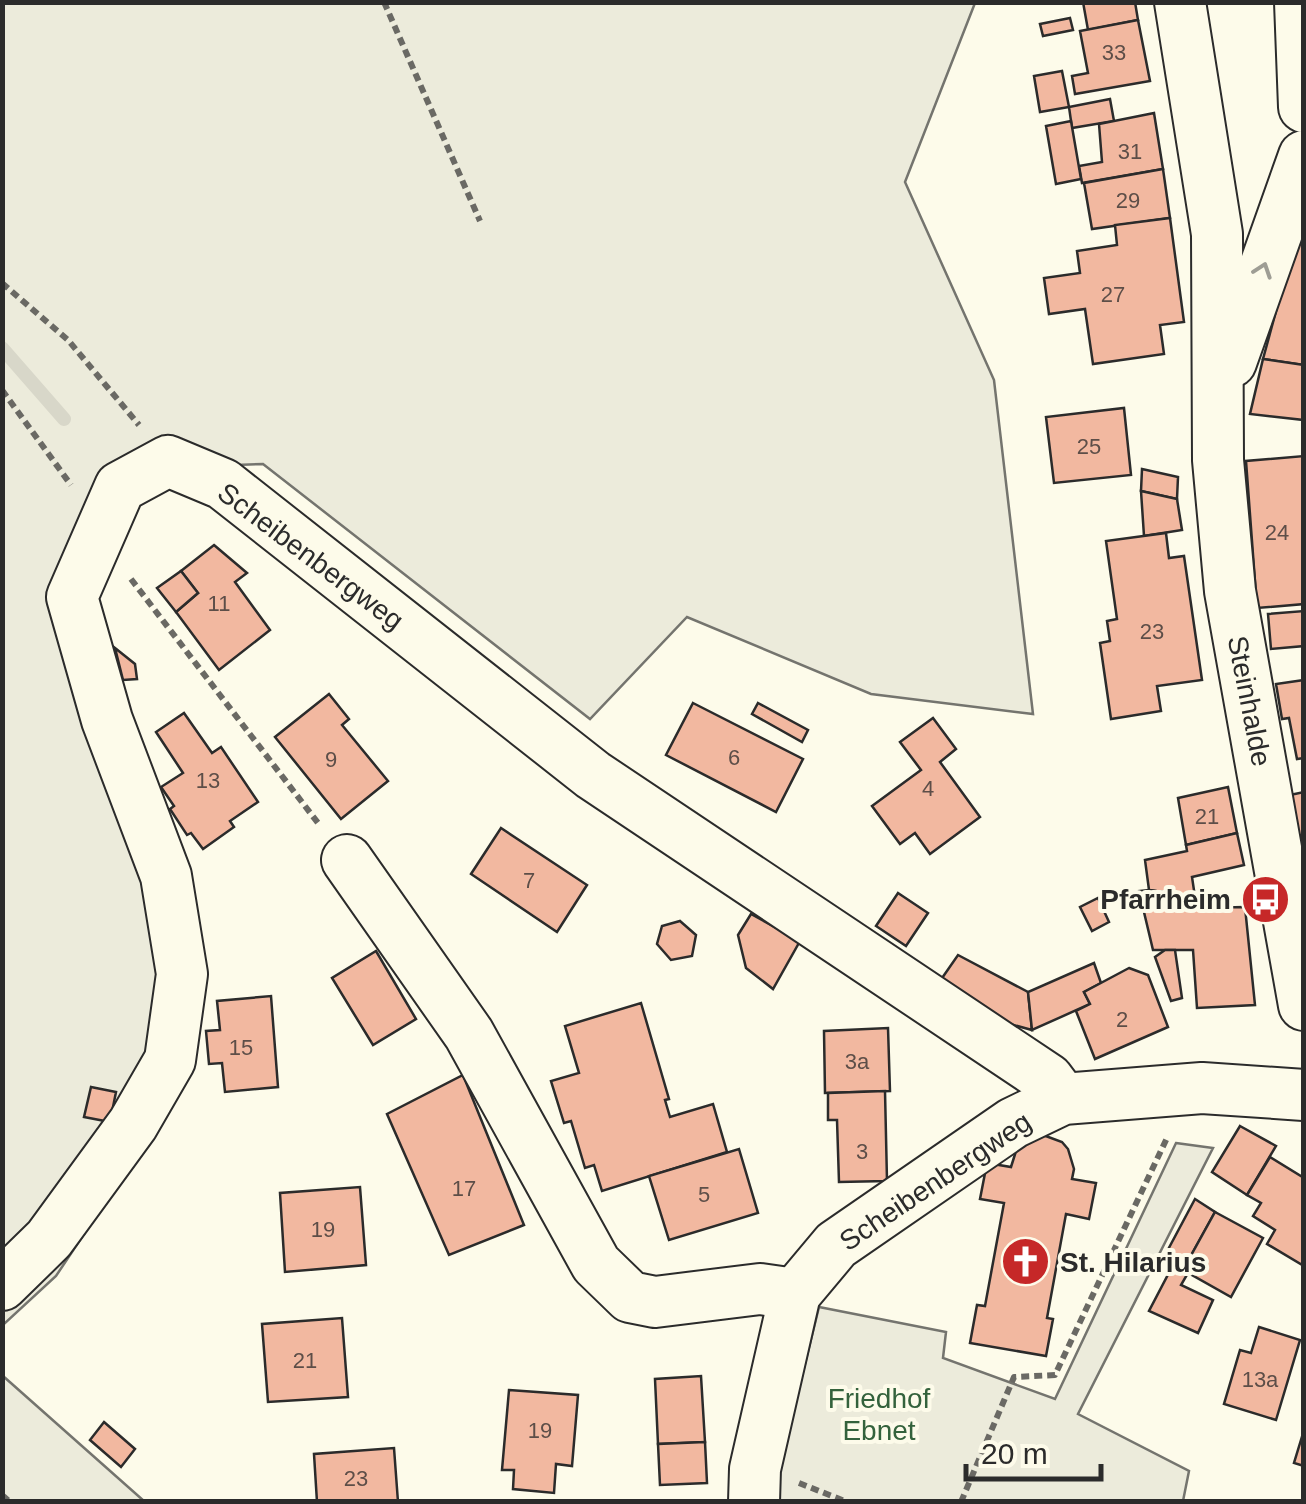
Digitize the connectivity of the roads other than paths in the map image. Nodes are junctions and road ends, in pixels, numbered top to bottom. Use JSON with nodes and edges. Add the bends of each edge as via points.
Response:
{"nodes":[{"id":1,"x":1180,"y":2,"type":"edge"},
{"id":2,"x":1300,"y":2,"type":"edge"},
{"id":3,"x":1304,"y":108,"type":"edge"},
{"id":4,"x":1304,"y":156,"type":"edge"},
{"id":5,"x":1219,"y":395,"type":"junction"},
{"id":6,"x":346,"y":860,"type":"road end"},
{"id":7,"x":1304,"y":1006,"type":"edge"},
{"id":8,"x":1304,"y":1095,"type":"edge"},
{"id":9,"x":1063,"y":1099,"type":"junction"},
{"id":10,"x":2,"y":1285,"type":"edge"},
{"id":11,"x":795,"y":1294,"type":"junction"},
{"id":12,"x":754,"y":1502,"type":"edge"}],
"edges":[{"from":1,"to":5,"type":"street","name":"Steinhalde","via":[[1217,234]]},
{"from":2,"to":3,"type":"street"},
{"from":5,"to":4,"type":"street","name":"Steinhalde","one_way":true},
{"from":5,"to":7,"type":"street","name":"Steinhalde","via":[[1230,591]]},
{"from":6,"to":11,"type":"street","via":[[469,1034],[596,1264],[630,1297],[655,1302],[760,1289]]},
{"from":8,"to":9,"type":"street","name":"Scheibenbergweg","via":[[1202,1088]]},
{"from":9,"to":10,"type":"street","name":"Scheibenbergweg","via":[[1048,1079],[593,776],[223,484],[168,461],[120,487],[72,596],[108,720],[166,876],[182,974],[170,1060],[49,1240]]},
{"from":9,"to":11,"type":"street","name":"Scheibenbergweg","via":[[1013,1123],[836,1245]]},
{"from":11,"to":12,"type":"street","via":[[755,1469]]}]}
